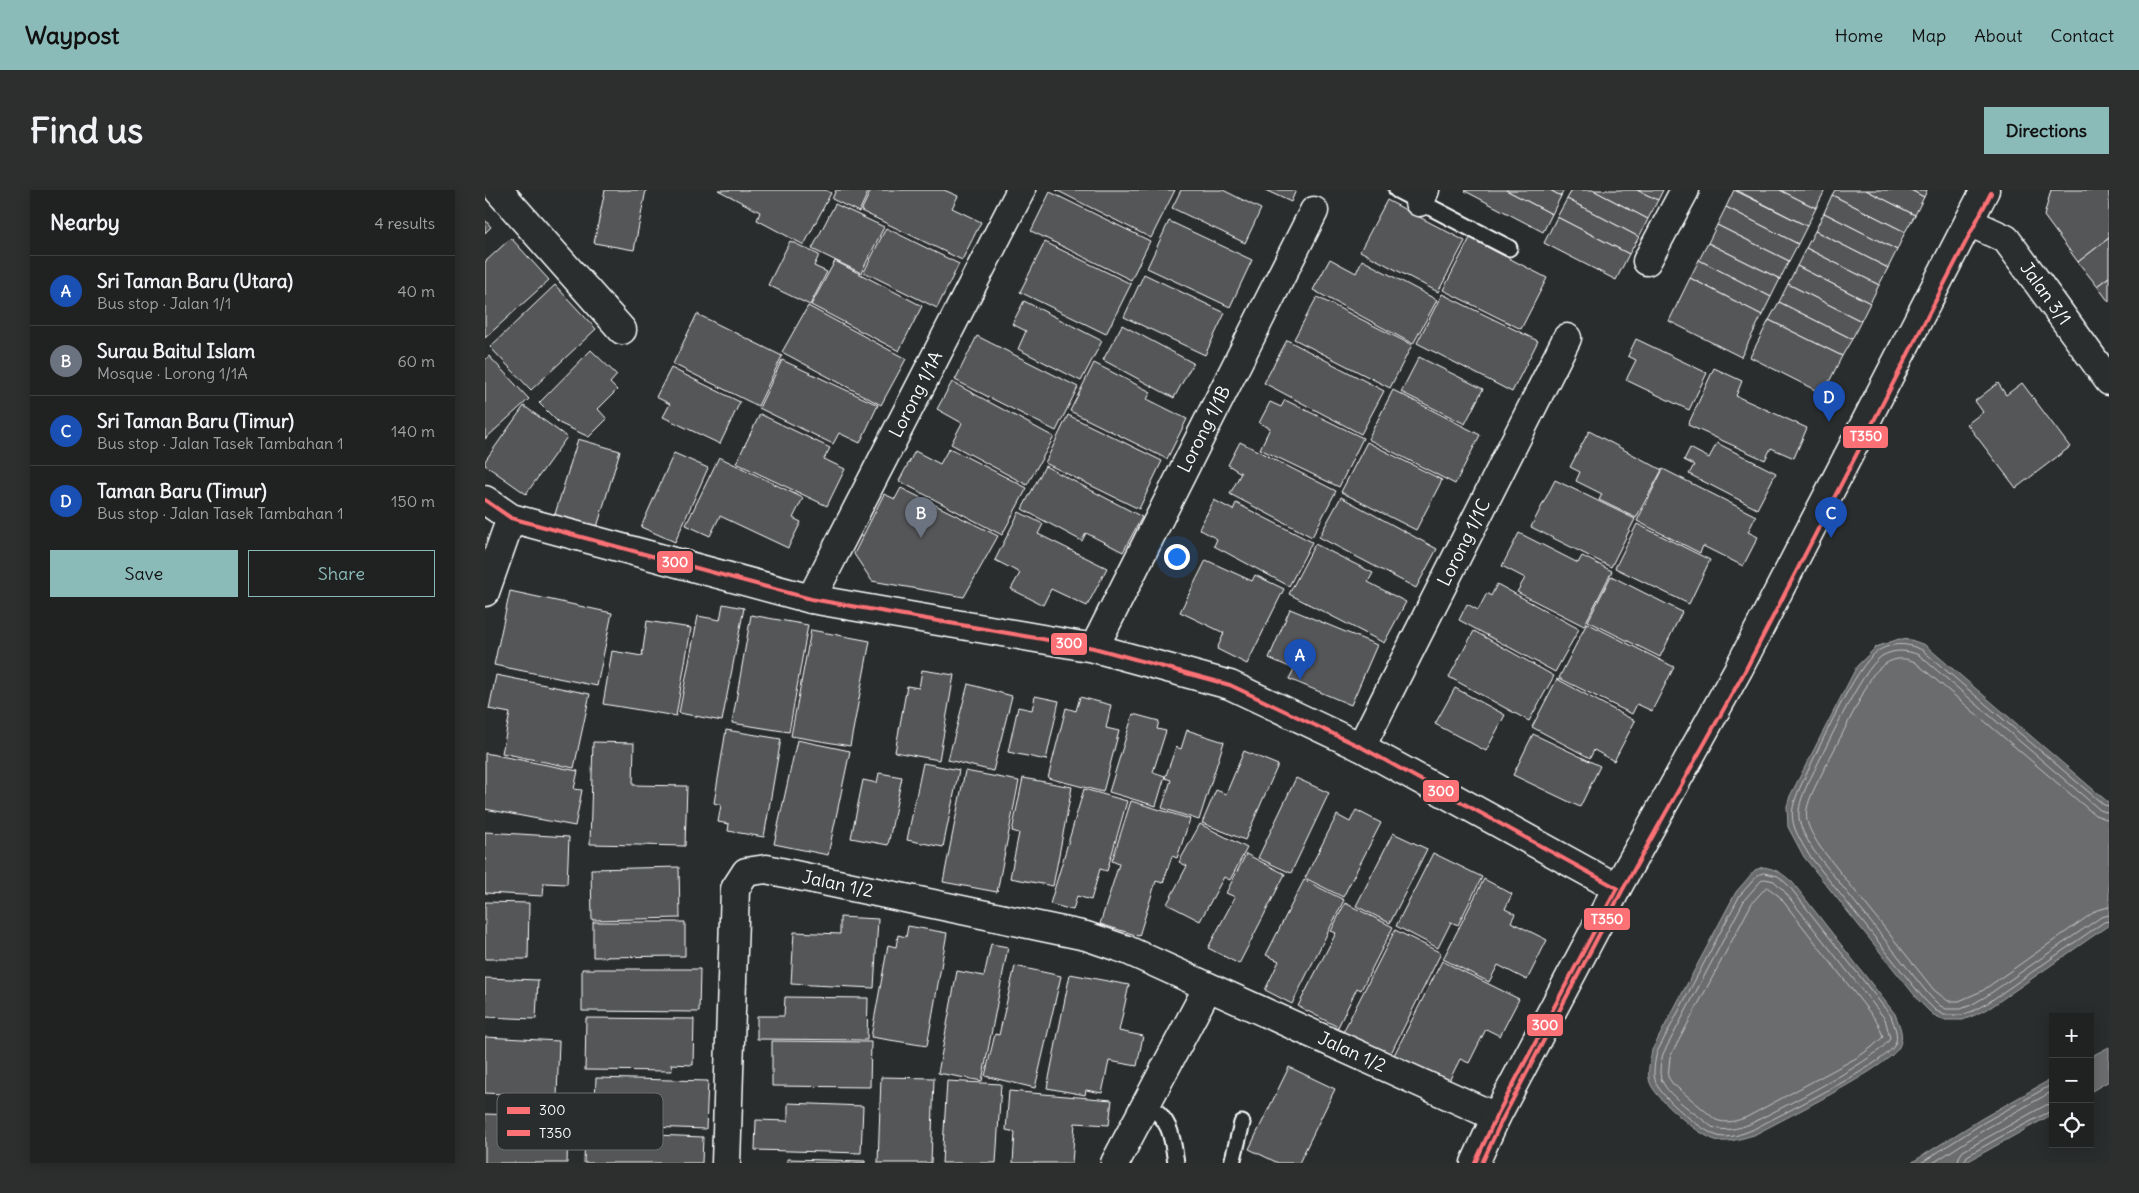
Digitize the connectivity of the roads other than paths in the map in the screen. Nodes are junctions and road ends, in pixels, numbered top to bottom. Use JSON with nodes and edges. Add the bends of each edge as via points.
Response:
{"nodes":[{"id":1,"x":498,"y":190,"type":"edge"},
{"id":2,"x":1021,"y":190,"type":"edge"},
{"id":3,"x":1685,"y":190,"type":"edge"},
{"id":4,"x":1985,"y":190,"type":"edge"},
{"id":5,"x":1413,"y":194,"type":"edge"},
{"id":6,"x":1314,"y":211,"type":"dead end"},
{"id":7,"x":1969,"y":222,"type":"junction"},
{"id":8,"x":1509,"y":248,"type":"dead end"},
{"id":9,"x":1647,"y":262,"type":"dead end"},
{"id":10,"x":622,"y":330,"type":"dead end"},
{"id":11,"x":1567,"y":338,"type":"dead end"},
{"id":12,"x":2109,"y":381,"type":"edge"},
{"id":13,"x":485,"y":500,"type":"edge"},
{"id":14,"x":511,"y":518,"type":"junction"},
{"id":15,"x":485,"y":592,"type":"edge"},
{"id":16,"x":811,"y":599,"type":"junction"},
{"id":17,"x":1094,"y":648,"type":"junction"},
{"id":18,"x":1361,"y":747,"type":"junction"},
{"id":19,"x":1617,"y":888,"type":"junction"},
{"id":20,"x":1208,"y":987,"type":"junction"},
{"id":21,"x":1147,"y":1103,"type":"junction"},
{"id":22,"x":1496,"y":1117,"type":"junction"},
{"id":23,"x":1242,"y":1123,"type":"dead end"},
{"id":24,"x":725,"y":1163,"type":"edge"},
{"id":25,"x":1115,"y":1163,"type":"edge"},
{"id":26,"x":1175,"y":1163,"type":"edge"},
{"id":27,"x":1232,"y":1163,"type":"edge"},
{"id":28,"x":1475,"y":1163,"type":"edge"}],
"edges":[{"from":1,"to":10,"type":"street"},
{"from":2,"to":16,"type":"street","name":"Lorong 1/1A"},
{"from":3,"to":9,"type":"street"},
{"from":4,"to":7,"type":"street"},
{"from":5,"to":8,"type":"lane"},
{"from":6,"to":17,"type":"street","name":"Lorong 1/1B"},
{"from":7,"to":12,"type":"street","name":"Jalan 3/1","via":[[2006,239]]},
{"from":7,"to":19,"type":"street","via":[[1739,668]]},
{"from":11,"to":18,"type":"street","name":"Lorong 1/1C"},
{"from":13,"to":14,"type":"street"},
{"from":14,"to":15,"type":"street"},
{"from":14,"to":16,"type":"street"},
{"from":16,"to":17,"type":"street"},
{"from":17,"to":18,"type":"street","via":[[1230,685]]},
{"from":18,"to":19,"type":"street"},
{"from":19,"to":22,"type":"street"},
{"from":20,"to":21,"type":"street"},
{"from":20,"to":22,"type":"street","name":"Jalan 1/2"},
{"from":20,"to":24,"type":"street","name":"Jalan 1/2","via":[[1127,950],[1086,936],[766,869],[747,872],[735,889]]},
{"from":21,"to":25,"type":"street"},
{"from":21,"to":26,"type":"lane","via":[[1161,1113],[1167,1124],[1173,1138]]},
{"from":22,"to":28,"type":"street"},
{"from":23,"to":27,"type":"lane"}]}
